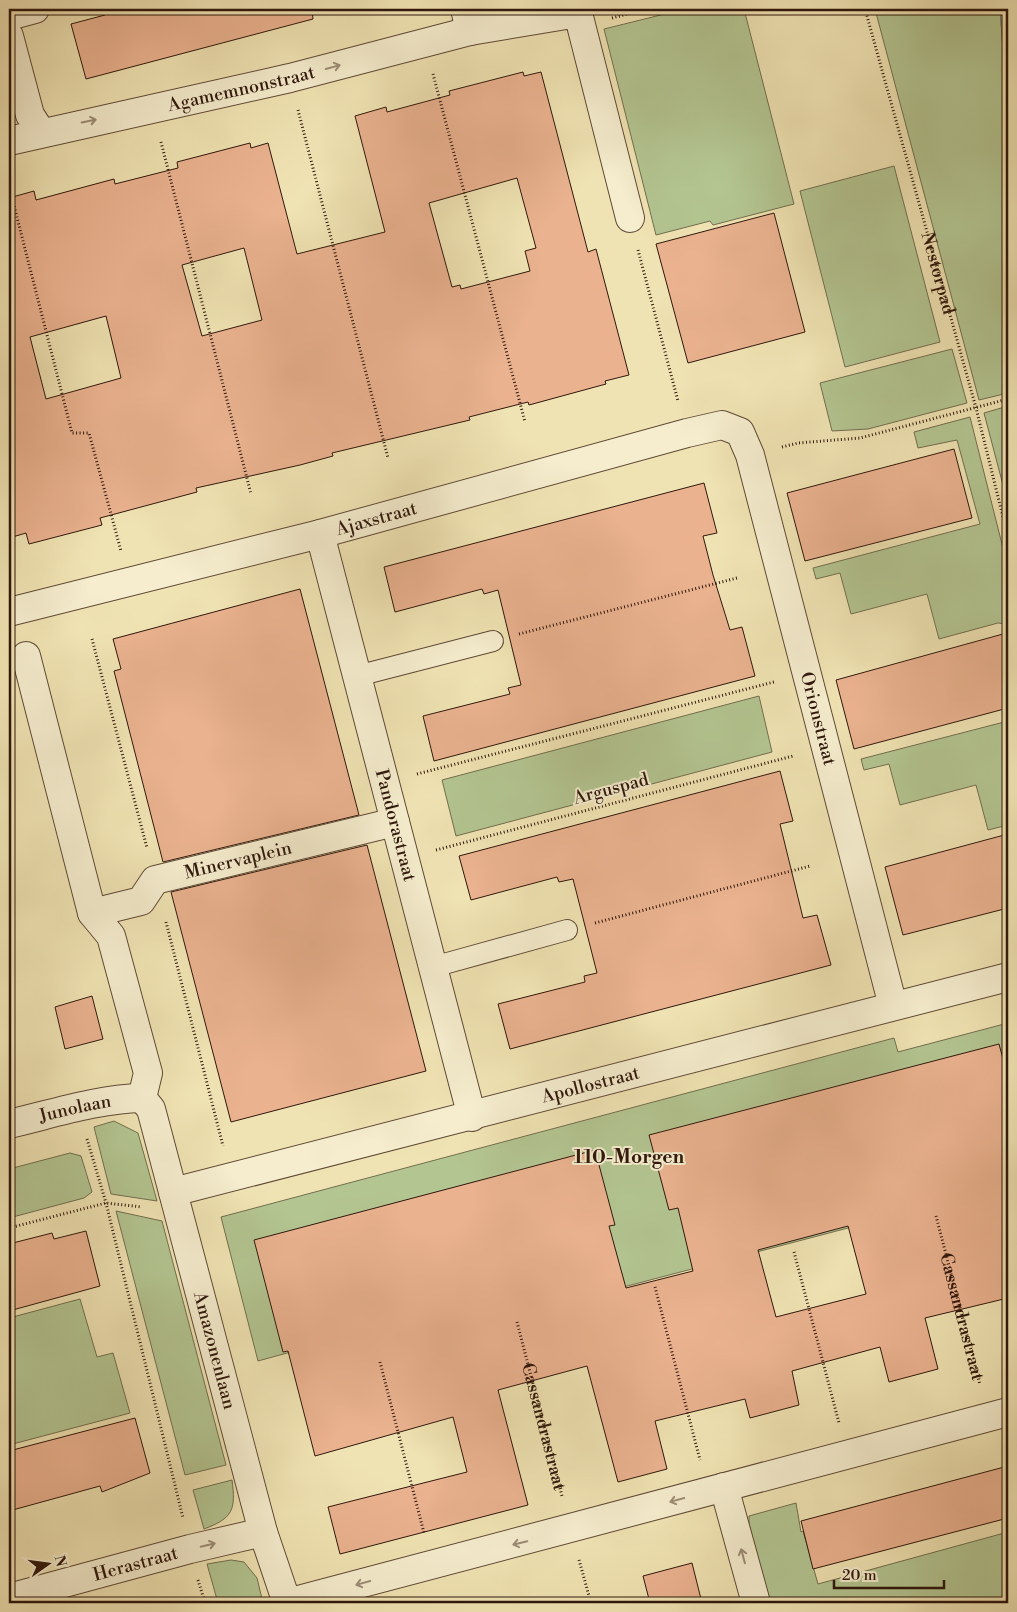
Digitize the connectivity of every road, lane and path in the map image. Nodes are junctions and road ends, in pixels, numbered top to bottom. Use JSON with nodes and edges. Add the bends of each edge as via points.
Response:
{"nodes":[{"id":1,"x":35,"y":9,"type":"edge"},
{"id":2,"x":865,"y":9,"type":"edge"},
{"id":3,"x":9,"y":16,"type":"edge"},
{"id":4,"x":467,"y":20,"type":"edge"},
{"id":5,"x":9,"y":36,"type":"edge"},
{"id":6,"x":433,"y":72,"type":"dead end"},
{"id":7,"x":290,"y":78,"type":"junction"},
{"id":8,"x":41,"y":132,"type":"junction"},
{"id":9,"x":9,"y":141,"type":"edge"},
{"id":10,"x":161,"y":142,"type":"dead end"},
{"id":11,"x":9,"y":186,"type":"edge"},
{"id":12,"x":630,"y":218,"type":"joint"},
{"id":13,"x":1008,"y":399,"type":"edge"},
{"id":14,"x":976,"y":408,"type":"junction"},
{"id":15,"x":525,"y":422,"type":"dead end"},
{"id":16,"x":687,"y":433,"type":"junction"},
{"id":17,"x":745,"y":444,"type":"junction"},
{"id":18,"x":388,"y":458,"type":"dead end"},
{"id":19,"x":251,"y":494,"type":"dead end"},
{"id":20,"x":320,"y":534,"type":"junction"},
{"id":21,"x":1008,"y":537,"type":"edge"},
{"id":22,"x":736,"y":578,"type":"dead end"},
{"id":23,"x":129,"y":582,"type":"junction"},
{"id":24,"x":9,"y":612,"type":"edge"},
{"id":25,"x":493,"y":641,"type":"joint"},
{"id":26,"x":26,"y":656,"type":"dead end"},
{"id":27,"x":805,"y":674,"type":"junction"},
{"id":28,"x":358,"y":676,"type":"junction"},
{"id":29,"x":825,"y":747,"type":"junction"},
{"id":30,"x":385,"y":782,"type":"junction"},
{"id":31,"x":395,"y":822,"type":"junction"},
{"id":32,"x":405,"y":858,"type":"junction"},
{"id":33,"x":810,"y":866,"type":"dead end"},
{"id":34,"x":92,"y":913,"type":"junction"},
{"id":35,"x":567,"y":930,"type":"joint"},
{"id":36,"x":433,"y":967,"type":"junction"},
{"id":37,"x":1008,"y":977,"type":"edge"},
{"id":38,"x":893,"y":1006,"type":"junction"},
{"id":39,"x":142,"y":1098,"type":"junction"},
{"id":40,"x":78,"y":1107,"type":"junction"},
{"id":41,"x":472,"y":1117,"type":"junction"},
{"id":42,"x":9,"y":1124,"type":"edge"},
{"id":43,"x":176,"y":1202,"type":"junction"},
{"id":44,"x":106,"y":1203,"type":"junction"},
{"id":45,"x":936,"y":1216,"type":"dead end"},
{"id":46,"x":9,"y":1228,"type":"edge"},
{"id":47,"x":794,"y":1252,"type":"dead end"},
{"id":48,"x":656,"y":1286,"type":"dead end"},
{"id":49,"x":517,"y":1322,"type":"dead end"},
{"id":50,"x":380,"y":1362,"type":"dead end"},
{"id":51,"x":999,"y":1415,"type":"edge"},
{"id":52,"x":848,"y":1455,"type":"junction"},
{"id":53,"x":716,"y":1490,"type":"junction"},
{"id":54,"x":571,"y":1530,"type":"junction"},
{"id":55,"x":263,"y":1532,"type":"junction"},
{"id":56,"x":190,"y":1548,"type":"junction"},
{"id":57,"x":432,"y":1565,"type":"junction"},
{"id":58,"x":9,"y":1598,"type":"edge"},
{"id":59,"x":205,"y":1603,"type":"edge"},
{"id":60,"x":287,"y":1603,"type":"edge"},
{"id":61,"x":591,"y":1603,"type":"edge"},
{"id":62,"x":756,"y":1603,"type":"edge"}],
"edges":[{"from":1,"to":3,"type":"street"},
{"from":2,"to":14,"type":"path","name":"Nestorpad"},
{"from":7,"to":4,"type":"street","name":"Agamemnonstraat","one_way":true},
{"from":4,"to":12,"type":"street","via":[[578,14]]},
{"from":5,"to":8,"type":"street","via":[[30,115]]},
{"from":6,"to":15,"type":"path"},
{"from":8,"to":7,"type":"street","name":"Agamemnonstraat","one_way":true},
{"from":7,"to":18,"type":"path"},
{"from":8,"to":9,"type":"street","name":"Agamemnonstraat"},
{"from":10,"to":19,"type":"path"},
{"from":11,"to":23,"type":"path","via":[[72,433],[89,433]]},
{"from":12,"to":16,"type":"path"},
{"from":13,"to":14,"type":"path"},
{"from":14,"to":17,"type":"path","via":[[860,438]]},
{"from":14,"to":21,"type":"path","name":"Nestorpad"},
{"from":16,"to":17,"type":"street","name":"Ajaxstraat","via":[[722,426]]},
{"from":16,"to":20,"type":"street","name":"Ajaxstraat"},
{"from":17,"to":27,"type":"street","name":"Orionstraat"},
{"from":20,"to":23,"type":"street","name":"Ajaxstraat"},
{"from":20,"to":28,"type":"street","name":"Pandorastraat"},
{"from":22,"to":25,"type":"path"},
{"from":23,"to":24,"type":"street","name":"Ajaxstraat"},
{"from":25,"to":28,"type":"lane"},
{"from":26,"to":34,"type":"street"},
{"from":27,"to":29,"type":"street","name":"Orionstraat"},
{"from":27,"to":30,"type":"path"},
{"from":28,"to":30,"type":"street","name":"Pandorastraat"},
{"from":29,"to":32,"type":"path","name":"Arguspad"},
{"from":29,"to":38,"type":"street","name":"Orionstraat"},
{"from":30,"to":31,"type":"street","name":"Pandorastraat"},
{"from":31,"to":32,"type":"street","name":"Pandorastraat"},
{"from":31,"to":34,"type":"street","name":"Minervaplein","via":[[155,880],[141,900]]},
{"from":32,"to":36,"type":"street","name":"Pandorastraat"},
{"from":33,"to":35,"type":"path"},
{"from":34,"to":39,"type":"street","via":[[111,936],[114,945],[148,1073]]},
{"from":35,"to":36,"type":"lane"},
{"from":36,"to":41,"type":"street","name":"Pandorastraat"},
{"from":37,"to":38,"type":"street","name":"Apollostraat"},
{"from":38,"to":41,"type":"street","name":"Apollostraat"},
{"from":39,"to":40,"type":"street","name":"Junolaan"},
{"from":39,"to":43,"type":"street","name":"Amazonenlaan","via":[[151,1109]]},
{"from":40,"to":42,"type":"street","name":"Junolaan"},
{"from":40,"to":44,"type":"path"},
{"from":41,"to":43,"type":"street","name":"Apollostraat"},
{"from":43,"to":44,"type":"path"},
{"from":43,"to":55,"type":"street","name":"Amazonenlaan"},
{"from":44,"to":46,"type":"path"},
{"from":44,"to":56,"type":"path"},
{"from":45,"to":51,"type":"path","name":"Cassandrastraat"},
{"from":47,"to":52,"type":"path"},
{"from":48,"to":53,"type":"path"},
{"from":49,"to":54,"type":"path","name":"Cassandrastraat"},
{"from":50,"to":57,"type":"path"},
{"from":51,"to":52,"type":"street"},
{"from":52,"to":53,"type":"street"},
{"from":53,"to":54,"type":"street","one_way":true},
{"from":62,"to":53,"type":"street","one_way":true},
{"from":54,"to":57,"type":"street","one_way":true},
{"from":54,"to":61,"type":"path","name":"Cassandrastraat"},
{"from":56,"to":55,"type":"street","name":"Herastraat","one_way":true},
{"from":55,"to":60,"type":"street","name":"Amazonenlaan"},
{"from":56,"to":58,"type":"street","name":"Herastraat"},
{"from":56,"to":59,"type":"path"},
{"from":57,"to":60,"type":"street","one_way":true}]}
